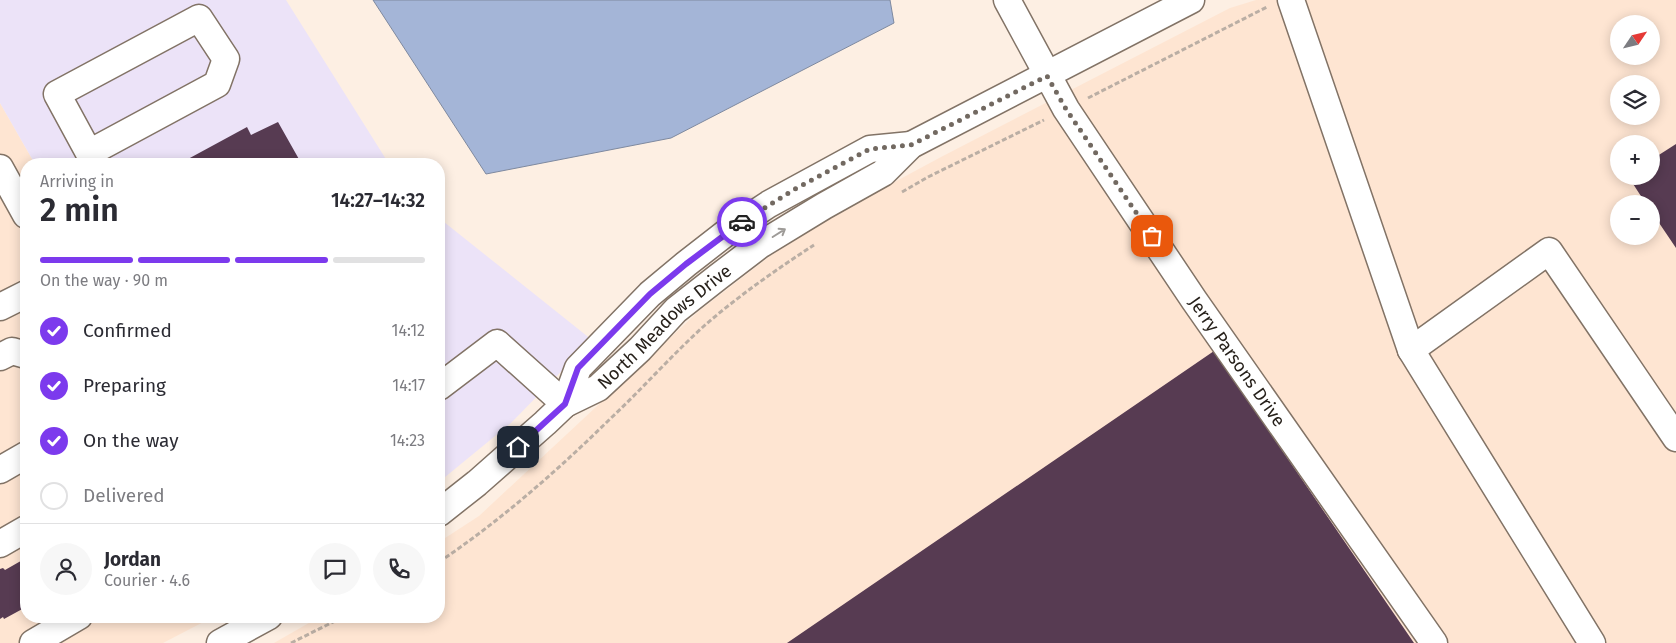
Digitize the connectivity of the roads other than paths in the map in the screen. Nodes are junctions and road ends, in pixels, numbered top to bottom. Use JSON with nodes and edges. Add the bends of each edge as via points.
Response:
{"nodes":[{"id":1,"x":1007,"y":0,"type":"edge"},
{"id":2,"x":1191,"y":0,"type":"edge"},
{"id":3,"x":1282,"y":2,"type":"edge"},
{"id":4,"x":1047,"y":76,"type":"junction"},
{"id":5,"x":92,"y":158,"type":"edge"},
{"id":6,"x":0,"y":168,"type":"edge"},
{"id":7,"x":20,"y":204,"type":"edge"},
{"id":8,"x":1411,"y":350,"type":"junction"},
{"id":9,"x":20,"y":353,"type":"edge"},
{"id":10,"x":0,"y":357,"type":"edge"},
{"id":11,"x":445,"y":382,"type":"edge"},
{"id":12,"x":565,"y":404,"type":"junction"},
{"id":13,"x":1676,"y":438,"type":"edge"},
{"id":14,"x":20,"y":458,"type":"edge"},
{"id":15,"x":0,"y":470,"type":"edge"},
{"id":16,"x":445,"y":508,"type":"edge"},
{"id":17,"x":20,"y":532,"type":"edge"},
{"id":18,"x":0,"y":544,"type":"edge"},
{"id":19,"x":67,"y":623,"type":"edge"},
{"id":20,"x":259,"y":625,"type":"edge"},
{"id":21,"x":33,"y":643,"type":"edge"},
{"id":22,"x":220,"y":643,"type":"edge"},
{"id":23,"x":1434,"y":643,"type":"edge"},
{"id":24,"x":1592,"y":643,"type":"edge"}],
"edges":[{"from":1,"to":4,"type":"street","name":"Jerry Parsons Drive"},
{"from":2,"to":4,"type":"street","name":"North Meadows Drive"},
{"from":3,"to":8,"type":"street"},
{"from":4,"to":12,"type":"street","name":"North Meadows Drive","via":[[911,145],[883,173],[760,245],[676,310],[598,388]]},
{"from":4,"to":23,"type":"street","name":"Jerry Parsons Drive","via":[[1194,300]]},
{"from":5,"to":5,"type":"street","via":[[57,94],[199,18],[226,59],[217,84]]},
{"from":6,"to":7,"type":"street"},
{"from":8,"to":13,"type":"street","via":[[1550,251]]},
{"from":8,"to":24,"type":"street"},
{"from":9,"to":10,"type":"street","via":[[12,351]]},
{"from":11,"to":12,"type":"street","via":[[497,343]]},
{"from":12,"to":16,"type":"street","name":"North Meadows Drive","via":[[477,484]]},
{"from":14,"to":15,"type":"street"},
{"from":17,"to":18,"type":"street"},
{"from":19,"to":21,"type":"street"},
{"from":20,"to":22,"type":"street"}]}
